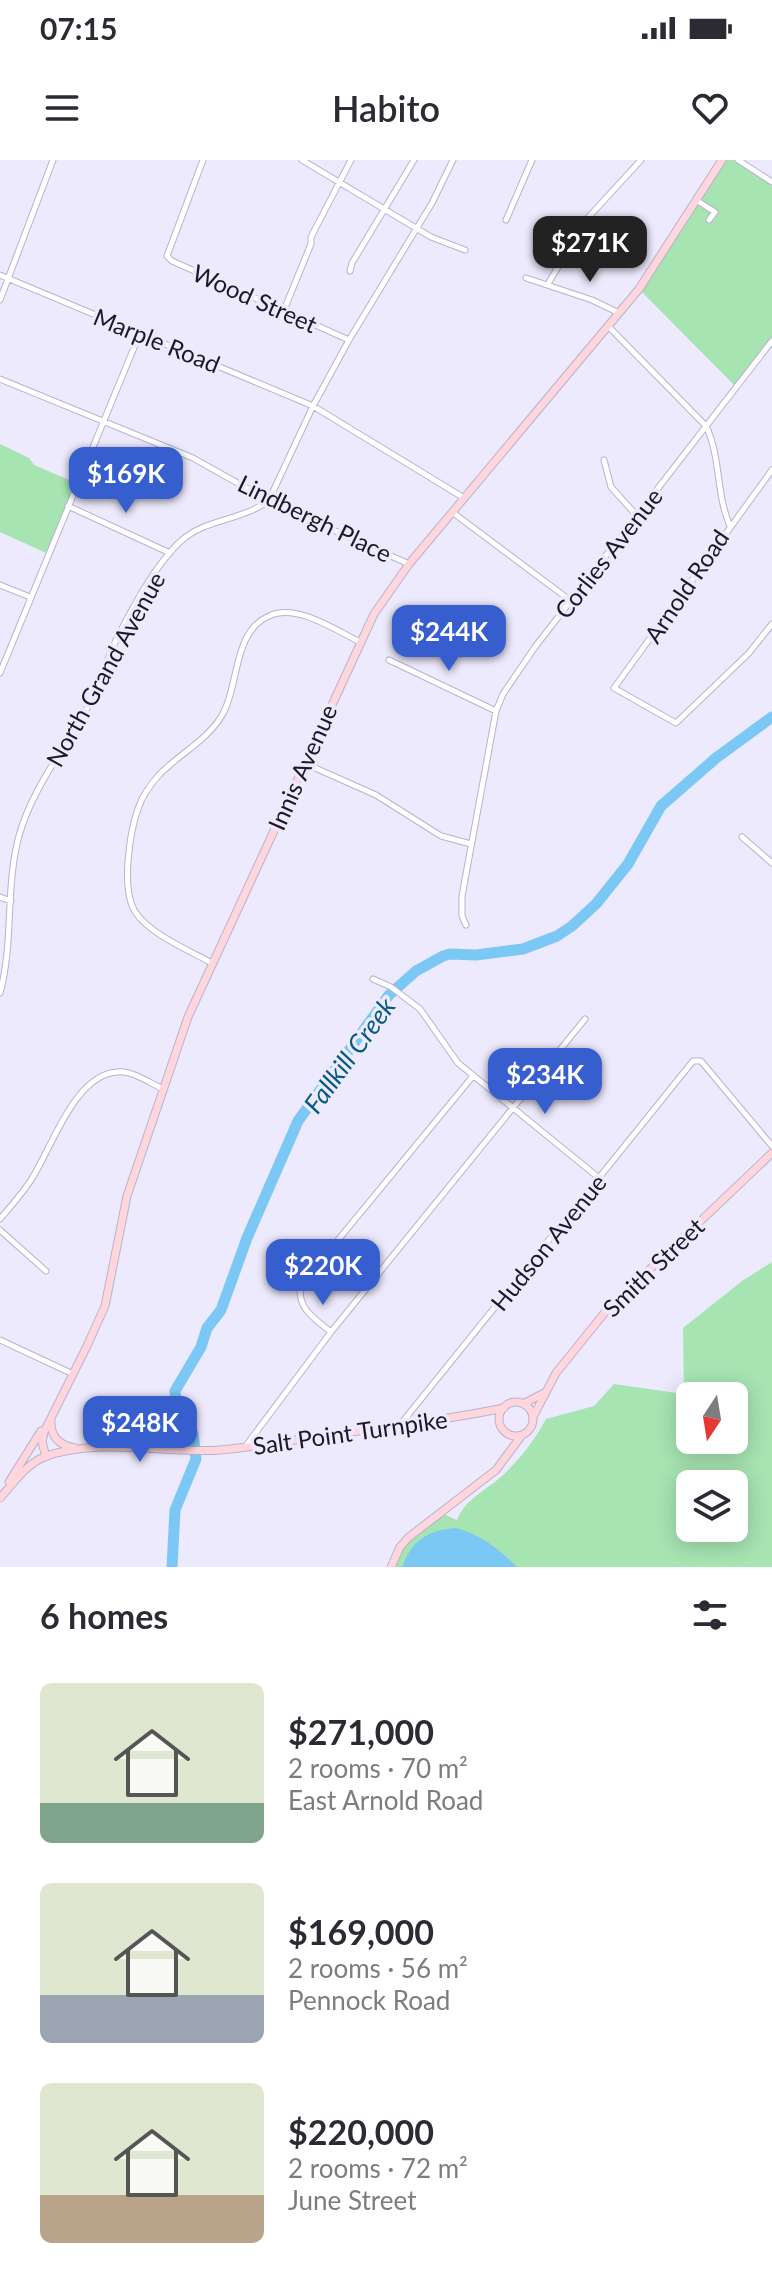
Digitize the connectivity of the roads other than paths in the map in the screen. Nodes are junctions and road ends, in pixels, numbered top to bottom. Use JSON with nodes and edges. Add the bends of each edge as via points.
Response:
{"nodes":[{"id":1,"x":53,"y":160,"type":"edge"},
{"id":2,"x":203,"y":160,"type":"edge"},
{"id":3,"x":302,"y":160,"type":"edge"},
{"id":4,"x":351,"y":160,"type":"edge"},
{"id":5,"x":414,"y":160,"type":"edge"},
{"id":6,"x":453,"y":160,"type":"edge"},
{"id":7,"x":532,"y":160,"type":"edge"},
{"id":8,"x":641,"y":160,"type":"edge"},
{"id":9,"x":722,"y":160,"type":"edge"},
{"id":10,"x":738,"y":160,"type":"edge"},
{"id":11,"x":338,"y":182,"type":"junction"},
{"id":12,"x":772,"y":182,"type":"edge"},
{"id":13,"x":696,"y":200,"type":"junction"},
{"id":14,"x":385,"y":210,"type":"junction"},
{"id":15,"x":506,"y":220,"type":"dead end"},
{"id":16,"x":709,"y":220,"type":"dead end"},
{"id":17,"x":416,"y":229,"type":"junction"},
{"id":18,"x":465,"y":250,"type":"dead end"},
{"id":19,"x":350,"y":271,"type":"dead end"},
{"id":20,"x":0,"y":275,"type":"edge"},
{"id":21,"x":526,"y":278,"type":"dead end"},
{"id":22,"x":9,"y":279,"type":"junction"},
{"id":23,"x":548,"y":284,"type":"junction"},
{"id":24,"x":0,"y":300,"type":"edge"},
{"id":25,"x":284,"y":310,"type":"junction"},
{"id":26,"x":619,"y":313,"type":"junction"},
{"id":27,"x":608,"y":326,"type":"junction"},
{"id":28,"x":140,"y":333,"type":"junction"},
{"id":29,"x":349,"y":340,"type":"junction"},
{"id":30,"x":771,"y":346,"type":"edge"},
{"id":31,"x":0,"y":379,"type":"edge"},
{"id":32,"x":313,"y":406,"type":"junction"},
{"id":33,"x":103,"y":421,"type":"junction"},
{"id":34,"x":706,"y":426,"type":"junction"},
{"id":35,"x":604,"y":460,"type":"dead end"},
{"id":36,"x":772,"y":470,"type":"edge"},
{"id":37,"x":464,"y":498,"type":"junction"},
{"id":38,"x":269,"y":500,"type":"junction"},
{"id":39,"x":68,"y":506,"type":"junction"},
{"id":40,"x":452,"y":512,"type":"junction"},
{"id":41,"x":637,"y":516,"type":"junction"},
{"id":42,"x":730,"y":527,"type":"junction"},
{"id":43,"x":170,"y":553,"type":"junction"},
{"id":44,"x":409,"y":564,"type":"junction"},
{"id":45,"x":0,"y":585,"type":"edge"},
{"id":46,"x":30,"y":597,"type":"junction"},
{"id":47,"x":571,"y":601,"type":"junction"},
{"id":48,"x":772,"y":624,"type":"edge"},
{"id":49,"x":360,"y":642,"type":"junction"},
{"id":50,"x":389,"y":660,"type":"dead end"},
{"id":51,"x":0,"y":673,"type":"edge"},
{"id":52,"x":496,"y":711,"type":"junction"},
{"id":53,"x":304,"y":763,"type":"junction"},
{"id":54,"x":742,"y":837,"type":"dead end"},
{"id":55,"x":471,"y":844,"type":"junction"},
{"id":56,"x":772,"y":863,"type":"edge"},
{"id":57,"x":0,"y":897,"type":"edge"},
{"id":58,"x":11,"y":901,"type":"junction"},
{"id":59,"x":466,"y":925,"type":"dead end"},
{"id":60,"x":212,"y":963,"type":"junction"},
{"id":61,"x":373,"y":979,"type":"dead end"},
{"id":62,"x":0,"y":993,"type":"edge"},
{"id":63,"x":585,"y":1019,"type":"dead end"},
{"id":64,"x":473,"y":1076,"type":"junction"},
{"id":65,"x":163,"y":1090,"type":"junction"},
{"id":66,"x":512,"y":1108,"type":"junction"},
{"id":67,"x":772,"y":1146,"type":"edge"},
{"id":68,"x":772,"y":1153,"type":"edge"},
{"id":69,"x":599,"y":1178,"type":"junction"},
{"id":70,"x":0,"y":1219,"type":"edge"},
{"id":71,"x":0,"y":1230,"type":"edge"},
{"id":72,"x":46,"y":1271,"type":"dead end"},
{"id":73,"x":331,"y":1332,"type":"junction"},
{"id":74,"x":0,"y":1340,"type":"edge"},
{"id":75,"x":73,"y":1374,"type":"junction"},
{"id":76,"x":546,"y":1392,"type":"junction"},
{"id":77,"x":523,"y":1404,"type":"junction"},
{"id":78,"x":504,"y":1408,"type":"junction"},
{"id":79,"x":477,"y":1414,"type":"junction"},
{"id":80,"x":51,"y":1416,"type":"junction"},
{"id":81,"x":533,"y":1417,"type":"junction"},
{"id":82,"x":500,"y":1420,"type":"junction"},
{"id":83,"x":399,"y":1426,"type":"junction"},
{"id":84,"x":508,"y":1433,"type":"junction"},
{"id":85,"x":522,"y":1435,"type":"junction"},
{"id":86,"x":245,"y":1447,"type":"junction"},
{"id":87,"x":85,"y":1450,"type":"junction"},
{"id":88,"x":509,"y":1452,"type":"junction"},
{"id":89,"x":46,"y":1457,"type":"junction"},
{"id":90,"x":0,"y":1497,"type":"edge"},
{"id":91,"x":391,"y":1567,"type":"edge"}],
"edges":[{"from":1,"to":22,"type":"street"},
{"from":2,"to":25,"type":"street","name":"Wood Street","via":[[167,256]]},
{"from":3,"to":11,"type":"street"},
{"from":4,"to":11,"type":"street"},
{"from":5,"to":14,"type":"street"},
{"from":6,"to":17,"type":"street"},
{"from":7,"to":15,"type":"street"},
{"from":8,"to":23,"type":"street","via":[[585,221]]},
{"from":9,"to":13,"type":"main road","name":"Innis Avenue"},
{"from":10,"to":12,"type":"street"},
{"from":11,"to":14,"type":"street"},
{"from":11,"to":25,"type":"street"},
{"from":13,"to":16,"type":"street","via":[[715,212]]},
{"from":13,"to":26,"type":"main road","name":"Innis Avenue"},
{"from":14,"to":17,"type":"street"},
{"from":14,"to":19,"type":"street"},
{"from":17,"to":18,"type":"street"},
{"from":17,"to":29,"type":"street"},
{"from":20,"to":22,"type":"street","name":"Marple Road"},
{"from":21,"to":23,"type":"street"},
{"from":22,"to":24,"type":"street"},
{"from":22,"to":28,"type":"street","name":"Marple Road"},
{"from":23,"to":26,"type":"street"},
{"from":25,"to":29,"type":"street","name":"Wood Street"},
{"from":26,"to":27,"type":"main road","name":"Innis Avenue"},
{"from":27,"to":34,"type":"street","name":"Arnold Road"},
{"from":27,"to":37,"type":"main road","name":"Innis Avenue"},
{"from":28,"to":32,"type":"street","name":"Marple Road"},
{"from":28,"to":33,"type":"street"},
{"from":29,"to":32,"type":"street"},
{"from":30,"to":34,"type":"street","name":"Corlies Avenue"},
{"from":31,"to":33,"type":"street","name":"Lindbergh Place"},
{"from":32,"to":37,"type":"street","name":"Marple Road"},
{"from":32,"to":38,"type":"street"},
{"from":33,"to":38,"type":"street","name":"Lindbergh Place","via":[[213,467]]},
{"from":33,"to":39,"type":"street"},
{"from":34,"to":41,"type":"street","name":"Corlies Avenue"},
{"from":34,"to":42,"type":"street","name":"Arnold Road"},
{"from":35,"to":41,"type":"street","via":[[611,487]]},
{"from":36,"to":42,"type":"street"},
{"from":37,"to":40,"type":"main road","name":"Innis Avenue"},
{"from":38,"to":43,"type":"street","name":"North Grand Avenue","via":[[199,528]]},
{"from":38,"to":44,"type":"street","name":"Lindbergh Place"},
{"from":39,"to":43,"type":"street"},
{"from":39,"to":46,"type":"street"},
{"from":40,"to":44,"type":"main road","name":"Innis Avenue"},
{"from":40,"to":47,"type":"street"},
{"from":41,"to":47,"type":"street","name":"Corlies Avenue"},
{"from":42,"to":48,"type":"street","name":"Arnold Road","via":[[614,688],[676,723]]},
{"from":43,"to":58,"type":"street","name":"North Grand Avenue","via":[[117,637],[92,699],[32,802],[17,844]]},
{"from":44,"to":49,"type":"main road","name":"Innis Avenue","via":[[381,601]]},
{"from":45,"to":46,"type":"street"},
{"from":46,"to":51,"type":"street"},
{"from":47,"to":52,"type":"street","name":"Corlies Avenue"},
{"from":49,"to":53,"type":"main road","name":"Innis Avenue"},
{"from":49,"to":60,"type":"street","via":[[290,612],[256,624],[246,638],[221,717],[159,775],[139,805],[130,850],[132,905],[154,930]]},
{"from":50,"to":52,"type":"street"},
{"from":52,"to":55,"type":"street","name":"Corlies Avenue"},
{"from":53,"to":55,"type":"street","via":[[376,795],[441,836]]},
{"from":53,"to":60,"type":"main road","name":"Innis Avenue"},
{"from":54,"to":56,"type":"street"},
{"from":55,"to":59,"type":"street","name":"Corlies Avenue","via":[[461,906]]},
{"from":57,"to":58,"type":"street"},
{"from":58,"to":62,"type":"street","name":"North Grand Avenue"},
{"from":60,"to":65,"type":"main road","name":"Innis Avenue"},
{"from":61,"to":64,"type":"street","via":[[420,1009],[449,1053]]},
{"from":63,"to":66,"type":"street"},
{"from":64,"to":66,"type":"street"},
{"from":64,"to":73,"type":"street","via":[[301,1285],[302,1307]]},
{"from":65,"to":70,"type":"street","via":[[125,1072],[92,1082]]},
{"from":65,"to":75,"type":"main road","name":"Innis Avenue","via":[[127,1196],[105,1306]]},
{"from":66,"to":69,"type":"street"},
{"from":66,"to":73,"type":"street"},
{"from":67,"to":69,"type":"street","name":"Hudson Avenue","via":[[698,1059]]},
{"from":68,"to":76,"type":"main road","name":"Smith Street","via":[[606,1311]]},
{"from":69,"to":83,"type":"street","name":"Hudson Avenue"},
{"from":71,"to":72,"type":"street"},
{"from":73,"to":86,"type":"street"},
{"from":74,"to":75,"type":"street"},
{"from":75,"to":80,"type":"main road","name":"Innis Avenue"},
{"from":76,"to":77,"type":"main road","name":"Smith Street"},
{"from":76,"to":81,"type":"main road","name":"Smith Street"},
{"from":77,"to":78,"type":"main road"},
{"from":77,"to":81,"type":"main road"},
{"from":78,"to":79,"type":"main road","name":"Salt Point Turnpike"},
{"from":78,"to":82,"type":"main road"},
{"from":79,"to":82,"type":"main road","name":"Salt Point Turnpike"},
{"from":79,"to":83,"type":"main road","name":"Salt Point Turnpike"},
{"from":80,"to":87,"type":"main road","via":[[58,1442]]},
{"from":80,"to":89,"type":"main road","name":"Innis Avenue","via":[[42,1442]]},
{"from":80,"to":90,"type":"main road"},
{"from":81,"to":85,"type":"main road"},
{"from":82,"to":84,"type":"main road"},
{"from":83,"to":86,"type":"main road","name":"Salt Point Turnpike"},
{"from":84,"to":85,"type":"main road"},
{"from":84,"to":88,"type":"main road"},
{"from":85,"to":88,"type":"main road"},
{"from":86,"to":87,"type":"main road","name":"Salt Point Turnpike"},
{"from":87,"to":89,"type":"main road","name":"Salt Point Turnpike"},
{"from":88,"to":91,"type":"main road","via":[[496,1470],[409,1537]]},
{"from":89,"to":90,"type":"main road","name":"Salt Point Turnpike","via":[[28,1467]]}]}
